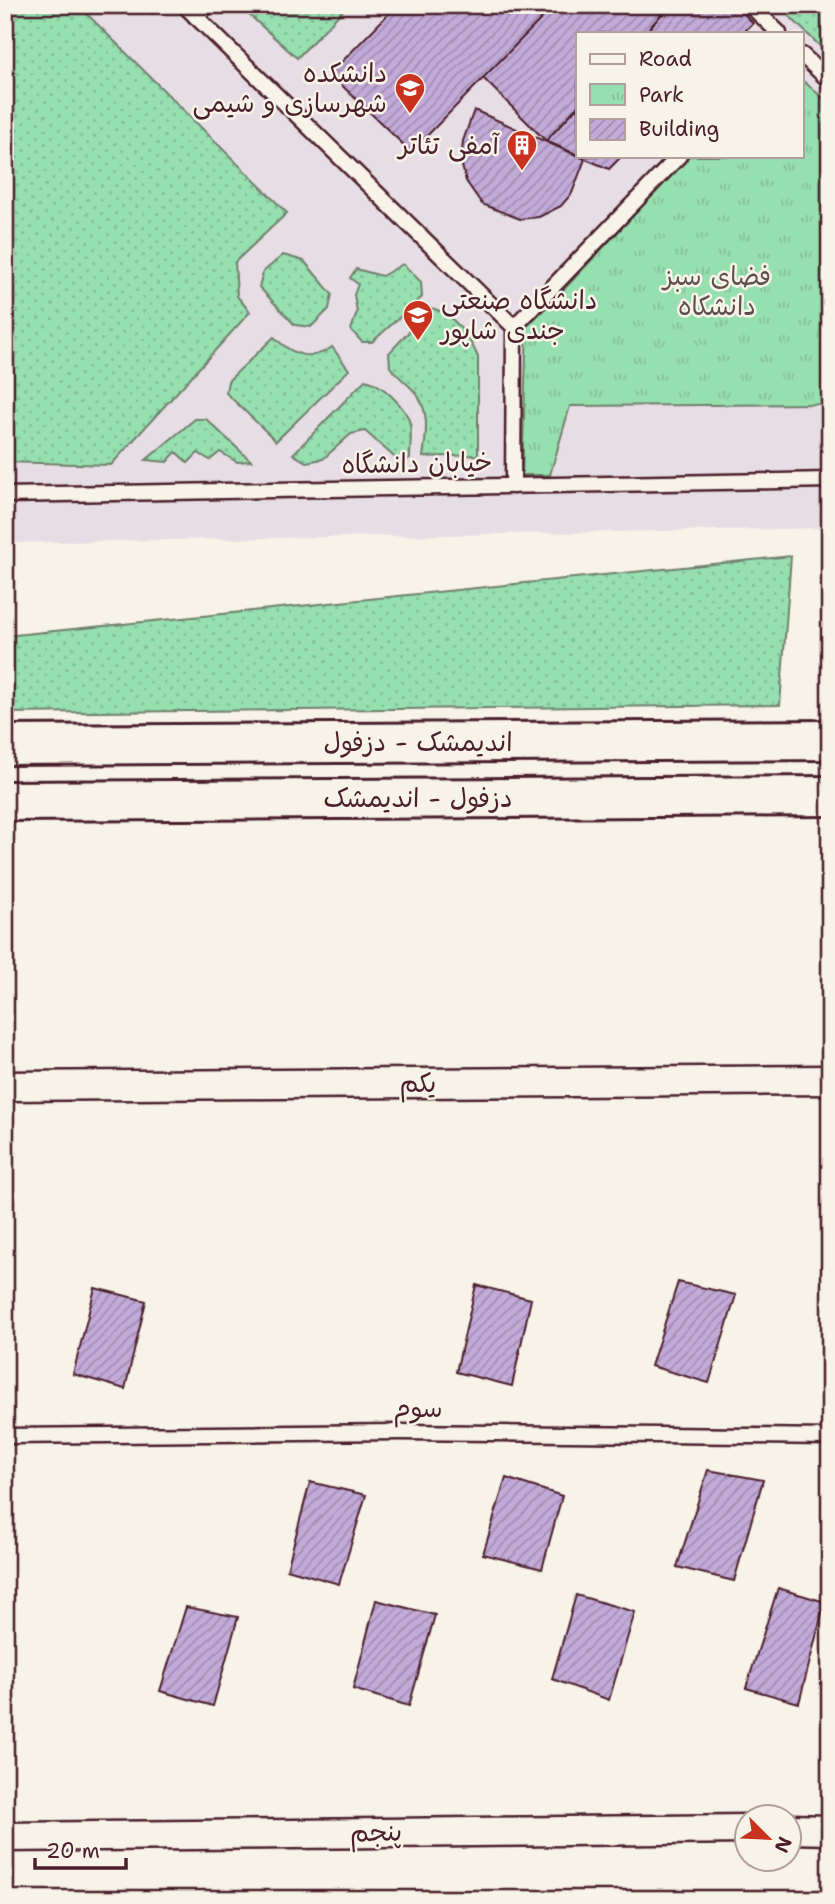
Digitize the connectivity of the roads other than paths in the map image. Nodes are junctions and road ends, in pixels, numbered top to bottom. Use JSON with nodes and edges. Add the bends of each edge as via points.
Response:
{"nodes":[{"id":1,"x":184,"y":5,"type":"edge"},
{"id":2,"x":208,"y":5,"type":"edge"},
{"id":3,"x":750,"y":5,"type":"edge"},
{"id":4,"x":196,"y":18,"type":"junction"},
{"id":5,"x":778,"y":32,"type":"edge"},
{"id":6,"x":804,"y":57,"type":"edge"},
{"id":7,"x":830,"y":81,"type":"edge"},
{"id":8,"x":677,"y":158,"type":"edge"},
{"id":9,"x":514,"y":327,"type":"junction"},
{"id":10,"x":830,"y":480,"type":"edge"},
{"id":11,"x":513,"y":486,"type":"junction"},
{"id":12,"x":5,"y":495,"type":"edge"},
{"id":13,"x":830,"y":740,"type":"edge"},
{"id":14,"x":5,"y":745,"type":"edge"},
{"id":15,"x":830,"y":796,"type":"edge"},
{"id":16,"x":5,"y":801,"type":"edge"},
{"id":17,"x":830,"y":1080,"type":"edge"},
{"id":18,"x":5,"y":1086,"type":"edge"},
{"id":19,"x":5,"y":1436,"type":"edge"},
{"id":20,"x":830,"y":1437,"type":"edge"},
{"id":21,"x":734,"y":1829,"type":"edge"},
{"id":22,"x":804,"y":1829,"type":"edge"},
{"id":23,"x":830,"y":1830,"type":"edge"},
{"id":24,"x":5,"y":1837,"type":"edge"}],
"edges":[{"from":1,"to":4,"type":"lane"},
{"from":2,"to":4,"type":"lane"},
{"from":3,"to":5,"type":"lane"},
{"from":4,"to":9,"type":"lane"},
{"from":6,"to":7,"type":"lane"},
{"from":8,"to":9,"type":"lane"},
{"from":9,"to":11,"type":"lane"},
{"from":10,"to":11,"type":"lane","name":"خیابان دانشگاه"},
{"from":11,"to":12,"type":"lane","name":"خیابان دانشگاه"},
{"from":13,"to":14,"type":"main road","name":"اندیمشک - دزفول"},
{"from":15,"to":16,"type":"main road","name":"دزفول - اندیمشک"},
{"from":17,"to":18,"type":"street","name":"یکم"},
{"from":19,"to":20,"type":"lane","name":"سوم","via":[[400,1432]]},
{"from":21,"to":24,"type":"street","name":"پنجم"},
{"from":22,"to":23,"type":"street"}]}
